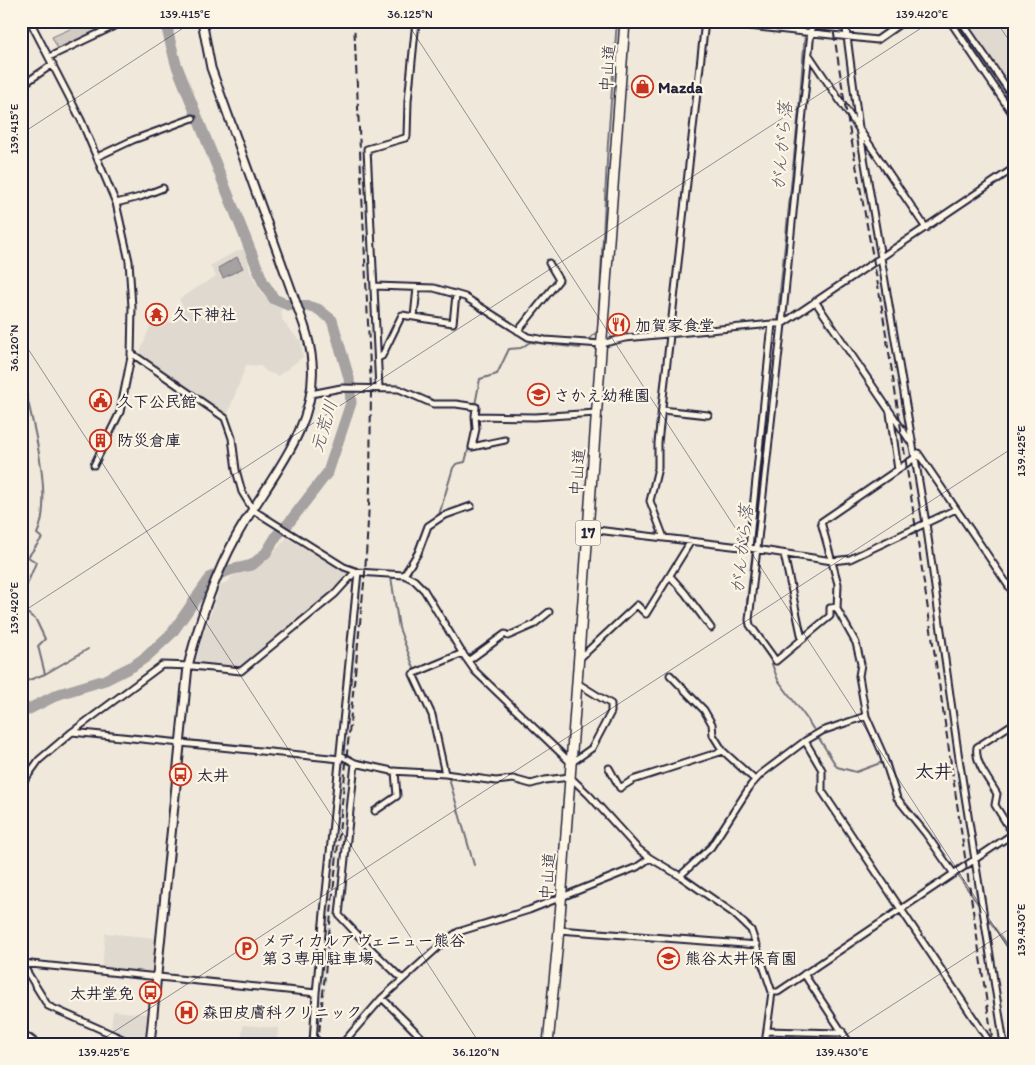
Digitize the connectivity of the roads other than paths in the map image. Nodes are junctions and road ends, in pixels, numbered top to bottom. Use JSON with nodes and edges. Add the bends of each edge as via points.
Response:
{"nodes":[{"id":1,"x":30,"y":21,"type":"edge"},
{"id":2,"x":125,"y":21,"type":"edge"},
{"id":3,"x":202,"y":21,"type":"edge"},
{"id":4,"x":416,"y":21,"type":"edge"},
{"id":5,"x":625,"y":21,"type":"edge"},
{"id":6,"x":704,"y":21,"type":"edge"},
{"id":7,"x":812,"y":21,"type":"edge"},
{"id":8,"x":845,"y":21,"type":"edge"},
{"id":9,"x":904,"y":21,"type":"edge"},
{"id":10,"x":950,"y":21,"type":"edge"},
{"id":11,"x":961,"y":21,"type":"edge"},
{"id":12,"x":810,"y":33,"type":"junction"},
{"id":13,"x":847,"y":38,"type":"junction"},
{"id":14,"x":809,"y":54,"type":"junction"},
{"id":15,"x":49,"y":58,"type":"junction"},
{"id":16,"x":53,"y":64,"type":"junction"},
{"id":17,"x":21,"y":86,"type":"edge"},
{"id":18,"x":1014,"y":98,"type":"edge"},
{"id":19,"x":1014,"y":116,"type":"edge"},
{"id":20,"x":193,"y":118,"type":"dead end"},
{"id":21,"x":860,"y":128,"type":"junction"},
{"id":22,"x":97,"y":157,"type":"junction"},
{"id":23,"x":1014,"y":168,"type":"edge"},
{"id":24,"x":163,"y":188,"type":"dead end"},
{"id":25,"x":116,"y":202,"type":"junction"},
{"id":26,"x":926,"y":228,"type":"junction"},
{"id":27,"x":882,"y":257,"type":"junction"},
{"id":28,"x":549,"y":263,"type":"dead end"},
{"id":29,"x":374,"y":286,"type":"junction"},
{"id":30,"x":418,"y":288,"type":"junction"},
{"id":31,"x":456,"y":294,"type":"junction"},
{"id":32,"x":815,"y":301,"type":"junction"},
{"id":33,"x":414,"y":317,"type":"junction"},
{"id":34,"x":772,"y":324,"type":"junction"},
{"id":35,"x":782,"y":324,"type":"junction"},
{"id":36,"x":518,"y":330,"type":"junction"},
{"id":37,"x":670,"y":335,"type":"junction"},
{"id":38,"x":601,"y":344,"type":"junction"},
{"id":39,"x":132,"y":353,"type":"junction"},
{"id":40,"x":378,"y":358,"type":"junction"},
{"id":41,"x":378,"y":388,"type":"junction"},
{"id":42,"x":311,"y":394,"type":"junction"},
{"id":43,"x":662,"y":410,"type":"junction"},
{"id":44,"x":890,"y":411,"type":"junction"},
{"id":45,"x":596,"y":413,"type":"junction"},
{"id":46,"x":475,"y":416,"type":"junction"},
{"id":47,"x":708,"y":416,"type":"dead end"},
{"id":48,"x":505,"y":440,"type":"dead end"},
{"id":49,"x":912,"y":444,"type":"junction"},
{"id":50,"x":917,"y":457,"type":"junction"},
{"id":51,"x":94,"y":465,"type":"dead end"},
{"id":52,"x":898,"y":470,"type":"junction"},
{"id":53,"x":472,"y":506,"type":"dead end"},
{"id":54,"x":956,"y":509,"type":"junction"},
{"id":55,"x":253,"y":510,"type":"junction"},
{"id":56,"x":926,"y":524,"type":"junction"},
{"id":57,"x":588,"y":529,"type":"junction"},
{"id":58,"x":664,"y":538,"type":"junction"},
{"id":59,"x":691,"y":541,"type":"junction"},
{"id":60,"x":749,"y":548,"type":"junction"},
{"id":61,"x":756,"y":549,"type":"junction"},
{"id":62,"x":784,"y":554,"type":"junction"},
{"id":63,"x":832,"y":561,"type":"junction"},
{"id":64,"x":356,"y":572,"type":"junction"},
{"id":65,"x":404,"y":575,"type":"junction"},
{"id":66,"x":670,"y":576,"type":"junction"},
{"id":67,"x":1014,"y":594,"type":"edge"},
{"id":68,"x":837,"y":607,"type":"junction"},
{"id":69,"x":548,"y":612,"type":"dead end"},
{"id":70,"x":711,"y":628,"type":"dead end"},
{"id":71,"x":802,"y":639,"type":"junction"},
{"id":72,"x":462,"y":653,"type":"junction"},
{"id":73,"x":578,"y":660,"type":"junction"},
{"id":74,"x":468,"y":661,"type":"junction"},
{"id":75,"x":188,"y":666,"type":"junction"},
{"id":76,"x":670,"y":675,"type":"dead end"},
{"id":77,"x":577,"y":683,"type":"junction"},
{"id":78,"x":866,"y":716,"type":"junction"},
{"id":79,"x":1014,"y":723,"type":"edge"},
{"id":80,"x":72,"y":732,"type":"junction"},
{"id":81,"x":805,"y":741,"type":"junction"},
{"id":82,"x":180,"y":743,"type":"junction"},
{"id":83,"x":723,"y":751,"type":"junction"},
{"id":84,"x":340,"y":757,"type":"junction"},
{"id":85,"x":356,"y":763,"type":"junction"},
{"id":86,"x":571,"y":763,"type":"junction"},
{"id":87,"x":608,"y":768,"type":"dead end"},
{"id":88,"x":395,"y":771,"type":"junction"},
{"id":89,"x":445,"y":774,"type":"junction"},
{"id":90,"x":570,"y":777,"type":"junction"},
{"id":91,"x":755,"y":780,"type":"junction"},
{"id":92,"x":21,"y":786,"type":"edge"},
{"id":93,"x":375,"y":812,"type":"dead end"},
{"id":94,"x":1013,"y":834,"type":"edge"},
{"id":95,"x":650,"y":858,"type":"junction"},
{"id":96,"x":975,"y":859,"type":"junction"},
{"id":97,"x":954,"y":874,"type":"junction"},
{"id":98,"x":680,"y":876,"type":"junction"},
{"id":99,"x":561,"y":897,"type":"junction"},
{"id":100,"x":901,"y":910,"type":"junction"},
{"id":101,"x":559,"y":930,"type":"junction"},
{"id":102,"x":758,"y":945,"type":"junction"},
{"id":103,"x":22,"y":963,"type":"edge"},
{"id":104,"x":804,"y":974,"type":"junction"},
{"id":105,"x":156,"y":977,"type":"junction"},
{"id":106,"x":402,"y":979,"type":"junction"},
{"id":107,"x":772,"y":992,"type":"junction"},
{"id":108,"x":316,"y":993,"type":"junction"},
{"id":109,"x":382,"y":998,"type":"junction"},
{"id":110,"x":842,"y":1031,"type":"junction"},
{"id":111,"x":767,"y":1032,"type":"junction"},
{"id":112,"x":985,"y":1035,"type":"junction"},
{"id":113,"x":21,"y":1037,"type":"edge"},
{"id":114,"x":37,"y":1044,"type":"edge"},
{"id":115,"x":134,"y":1044,"type":"edge"},
{"id":116,"x":150,"y":1044,"type":"edge"},
{"id":117,"x":313,"y":1044,"type":"edge"},
{"id":118,"x":342,"y":1044,"type":"edge"},
{"id":119,"x":428,"y":1044,"type":"edge"},
{"id":120,"x":548,"y":1044,"type":"edge"},
{"id":121,"x":762,"y":1044,"type":"edge"},
{"id":122,"x":850,"y":1044,"type":"edge"},
{"id":123,"x":987,"y":1044,"type":"edge"},
{"id":124,"x":991,"y":1044,"type":"edge"},
{"id":125,"x":1004,"y":1044,"type":"edge"}],
"edges":[{"from":1,"to":15,"type":"street"},
{"from":2,"to":15,"type":"street"},
{"from":3,"to":42,"type":"street","via":[[211,68],[294,297],[311,354]]},
{"from":4,"to":29,"type":"street","via":[[407,136],[367,149]]},
{"from":5,"to":38,"type":"highway","name":"中山道","number":"17"},
{"from":6,"to":12,"type":"street"},
{"from":6,"to":37,"type":"street"},
{"from":7,"to":12,"type":"street"},
{"from":8,"to":13,"type":"street"},
{"from":9,"to":13,"type":"street","via":[[877,40]]},
{"from":10,"to":19,"type":"street"},
{"from":11,"to":18,"type":"street"},
{"from":12,"to":13,"type":"street"},
{"from":12,"to":14,"type":"street"},
{"from":13,"to":21,"type":"street"},
{"from":14,"to":21,"type":"street"},
{"from":14,"to":35,"type":"street"},
{"from":15,"to":16,"type":"street"},
{"from":16,"to":17,"type":"street"},
{"from":16,"to":22,"type":"street"},
{"from":20,"to":22,"type":"street"},
{"from":21,"to":26,"type":"street"},
{"from":21,"to":27,"type":"street"},
{"from":22,"to":25,"type":"street"},
{"from":23,"to":26,"type":"street"},
{"from":24,"to":25,"type":"street"},
{"from":25,"to":39,"type":"street","via":[[129,261]]},
{"from":26,"to":27,"type":"street"},
{"from":27,"to":32,"type":"street"},
{"from":27,"to":49,"type":"street"},
{"from":28,"to":36,"type":"street","via":[[559,280]]},
{"from":29,"to":30,"type":"street"},
{"from":29,"to":40,"type":"street"},
{"from":30,"to":31,"type":"street"},
{"from":30,"to":33,"type":"street"},
{"from":31,"to":33,"type":"street","via":[[453,322]]},
{"from":31,"to":36,"type":"street"},
{"from":32,"to":35,"type":"street"},
{"from":32,"to":44,"type":"street"},
{"from":33,"to":40,"type":"street","via":[[402,316]]},
{"from":34,"to":35,"type":"street"},
{"from":34,"to":37,"type":"street"},
{"from":34,"to":60,"type":"street"},
{"from":35,"to":61,"type":"street"},
{"from":36,"to":38,"type":"street","via":[[528,337],[545,340]]},
{"from":37,"to":38,"type":"street","via":[[625,338]]},
{"from":37,"to":43,"type":"street"},
{"from":38,"to":45,"type":"highway","name":"中山道","number":"17"},
{"from":39,"to":51,"type":"street","via":[[120,412]]},
{"from":39,"to":55,"type":"street","via":[[225,418],[242,492]]},
{"from":40,"to":41,"type":"street"},
{"from":41,"to":42,"type":"street","via":[[341,388]]},
{"from":41,"to":46,"type":"street","via":[[399,389],[433,404],[476,407]]},
{"from":42,"to":55,"type":"street","via":[[299,433]]},
{"from":43,"to":47,"type":"street"},
{"from":43,"to":58,"type":"street","via":[[658,468],[650,501]]},
{"from":44,"to":49,"type":"street"},
{"from":44,"to":52,"type":"street"},
{"from":45,"to":46,"type":"street"},
{"from":45,"to":57,"type":"highway","name":"中山道","number":"17"},
{"from":46,"to":48,"type":"street","via":[[472,447]]},
{"from":49,"to":50,"type":"street"},
{"from":50,"to":52,"type":"street"},
{"from":50,"to":54,"type":"street"},
{"from":50,"to":56,"type":"street"},
{"from":52,"to":63,"type":"street","via":[[821,522]]},
{"from":53,"to":65,"type":"street","via":[[443,516],[428,526]]},
{"from":54,"to":56,"type":"street"},
{"from":54,"to":67,"type":"street"},
{"from":55,"to":64,"type":"street","via":[[324,556]]},
{"from":55,"to":75,"type":"street","via":[[223,562]]},
{"from":56,"to":63,"type":"street","via":[[850,558]]},
{"from":56,"to":96,"type":"street"},
{"from":57,"to":58,"type":"street"},
{"from":57,"to":73,"type":"highway","name":"中山道","number":"17"},
{"from":58,"to":59,"type":"street"},
{"from":59,"to":60,"type":"street"},
{"from":59,"to":66,"type":"street"},
{"from":60,"to":61,"type":"street"},
{"from":61,"to":62,"type":"street"},
{"from":61,"to":71,"type":"street","via":[[750,625],[776,661]]},
{"from":62,"to":63,"type":"street"},
{"from":62,"to":71,"type":"street"},
{"from":63,"to":68,"type":"street","via":[[838,584]]},
{"from":64,"to":65,"type":"street"},
{"from":64,"to":75,"type":"street","via":[[335,594],[241,671]]},
{"from":64,"to":84,"type":"street"},
{"from":65,"to":72,"type":"street","via":[[424,590]]},
{"from":66,"to":70,"type":"street"},
{"from":66,"to":73,"type":"street","via":[[646,614],[637,605]]},
{"from":68,"to":71,"type":"street","via":[[830,608],[830,616]]},
{"from":68,"to":78,"type":"street","via":[[856,643]]},
{"from":69,"to":74,"type":"street","via":[[533,625],[508,636],[505,634]]},
{"from":72,"to":74,"type":"street"},
{"from":72,"to":89,"type":"street","via":[[413,674],[432,715]]},
{"from":73,"to":77,"type":"highway","name":"中山道","number":"17"},
{"from":74,"to":86,"type":"street"},
{"from":75,"to":80,"type":"street","via":[[162,665]]},
{"from":75,"to":82,"type":"street"},
{"from":76,"to":83,"type":"street","via":[[704,710]]},
{"from":77,"to":86,"type":"highway","name":"中山道","number":"17"},
{"from":77,"to":86,"type":"street","via":[[611,704],[611,712],[592,748]]},
{"from":78,"to":81,"type":"street","via":[[822,731]]},
{"from":78,"to":97,"type":"street","via":[[882,751],[897,798]]},
{"from":79,"to":94,"type":"street","via":[[977,747],[976,752],[997,794],[995,805]]},
{"from":80,"to":82,"type":"street"},
{"from":80,"to":92,"type":"street","via":[[39,760]]},
{"from":81,"to":91,"type":"street"},
{"from":81,"to":100,"type":"street","via":[[822,770],[822,791]]},
{"from":82,"to":84,"type":"street"},
{"from":82,"to":105,"type":"street"},
{"from":83,"to":87,"type":"street","via":[[633,780],[620,788]]},
{"from":83,"to":91,"type":"street"},
{"from":84,"to":85,"type":"street"},
{"from":84,"to":108,"type":"street"},
{"from":85,"to":88,"type":"street"},
{"from":85,"to":106,"type":"street","via":[[339,915]]},
{"from":86,"to":90,"type":"highway","name":"中山道","number":"17"},
{"from":88,"to":89,"type":"street"},
{"from":88,"to":93,"type":"street","via":[[397,796]]},
{"from":89,"to":90,"type":"street","via":[[496,781],[513,779],[531,784]]},
{"from":90,"to":95,"type":"street"},
{"from":90,"to":99,"type":"highway","name":"中山道","number":"17"},
{"from":91,"to":98,"type":"street","via":[[711,847]]},
{"from":94,"to":96,"type":"street"},
{"from":95,"to":98,"type":"street"},
{"from":95,"to":99,"type":"street","via":[[637,867]]},
{"from":96,"to":97,"type":"street"},
{"from":96,"to":125,"type":"street"},
{"from":97,"to":100,"type":"street"},
{"from":98,"to":102,"type":"street","via":[[741,919]]},
{"from":99,"to":101,"type":"highway","name":"中山道","number":"17"},
{"from":99,"to":106,"type":"street","via":[[458,932]]},
{"from":100,"to":104,"type":"street"},
{"from":100,"to":112,"type":"street"},
{"from":101,"to":102,"type":"street"},
{"from":101,"to":120,"type":"highway","name":"中山道","number":"17"},
{"from":102,"to":107,"type":"street"},
{"from":103,"to":105,"type":"street"},
{"from":103,"to":115,"type":"street","via":[[48,1006]]},
{"from":104,"to":107,"type":"street","via":[[778,992]]},
{"from":104,"to":110,"type":"street"},
{"from":105,"to":108,"type":"street"},
{"from":105,"to":116,"type":"street"},
{"from":106,"to":109,"type":"street"},
{"from":107,"to":111,"type":"street"},
{"from":108,"to":117,"type":"street"},
{"from":109,"to":118,"type":"street"},
{"from":109,"to":119,"type":"street"},
{"from":110,"to":111,"type":"street"},
{"from":110,"to":122,"type":"street"},
{"from":111,"to":121,"type":"street"},
{"from":112,"to":123,"type":"street"},
{"from":112,"to":124,"type":"street"},
{"from":113,"to":114,"type":"street"}]}
